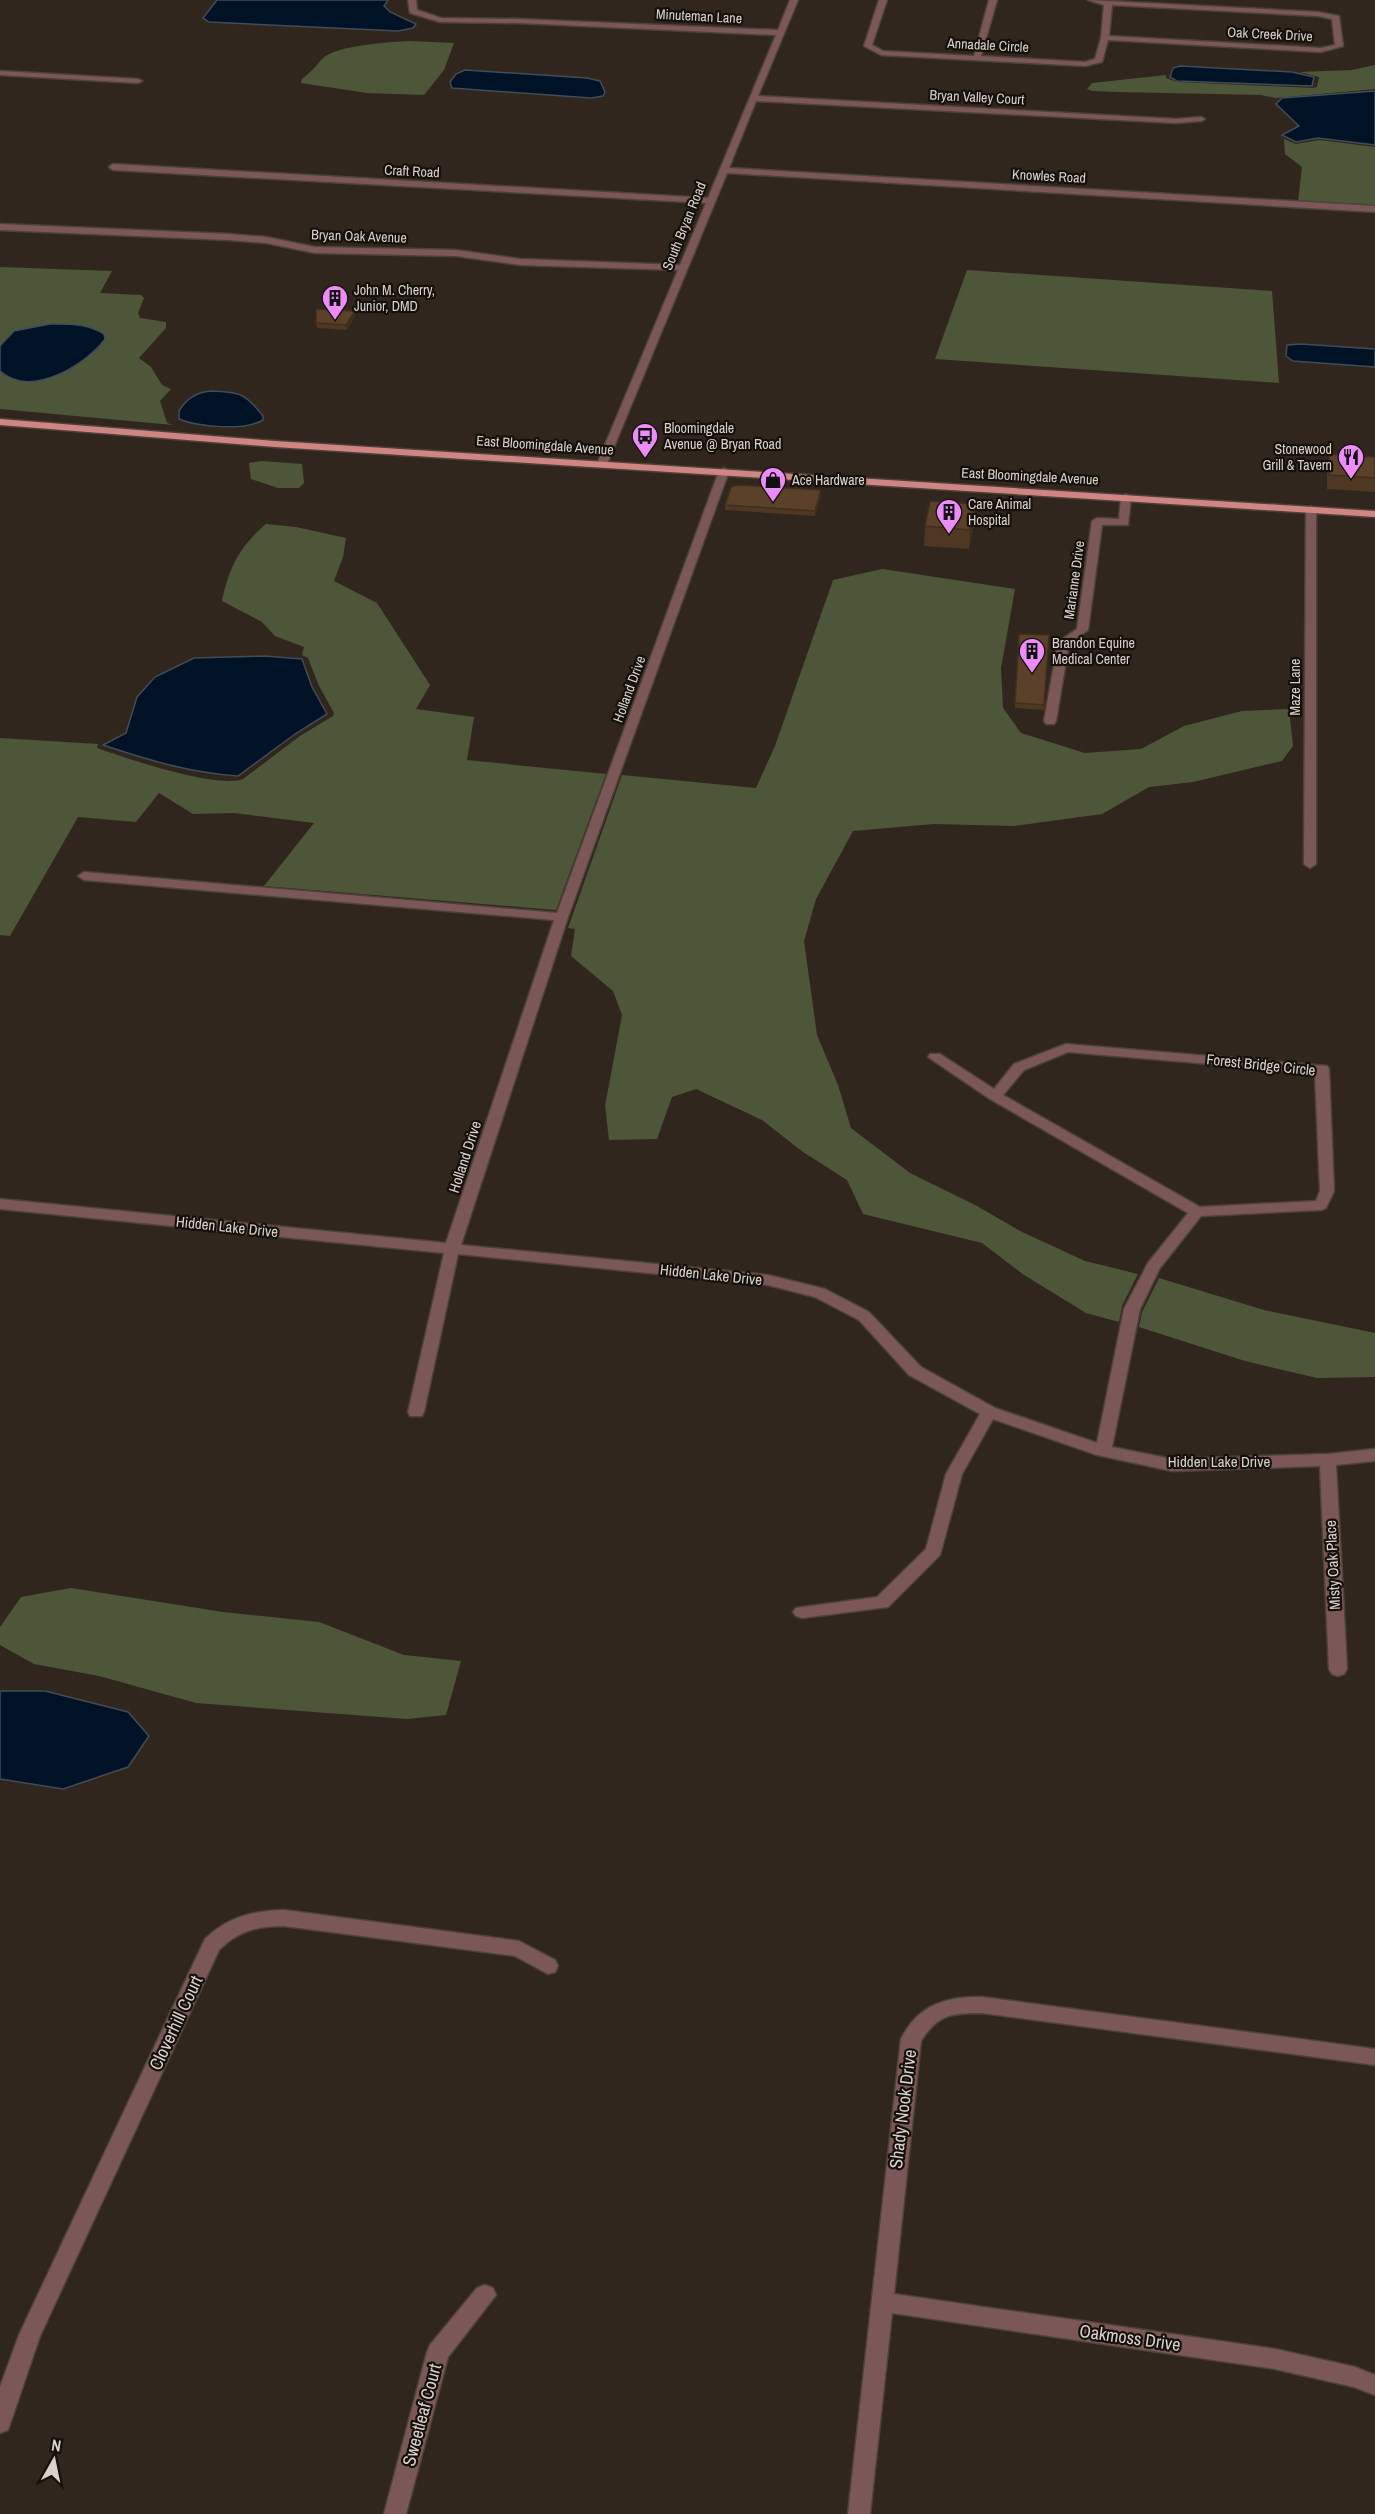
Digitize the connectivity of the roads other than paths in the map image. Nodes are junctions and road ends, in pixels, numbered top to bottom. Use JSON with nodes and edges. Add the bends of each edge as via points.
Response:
{"nodes":[{"id":1,"x":412,"y":0,"type":"edge"},
{"id":2,"x":794,"y":0,"type":"edge"},
{"id":3,"x":883,"y":0,"type":"edge"},
{"id":4,"x":993,"y":0,"type":"edge"},
{"id":5,"x":1092,"y":0,"type":"edge"},
{"id":6,"x":1108,"y":3,"type":"junction"},
{"id":7,"x":782,"y":33,"type":"junction"},
{"id":8,"x":1105,"y":38,"type":"junction"},
{"id":9,"x":977,"y":58,"type":"junction"},
{"id":10,"x":0,"y":73,"type":"edge"},
{"id":11,"x":138,"y":81,"type":"dead end"},
{"id":12,"x":753,"y":98,"type":"junction"},
{"id":13,"x":1201,"y":119,"type":"dead end"},
{"id":14,"x":113,"y":167,"type":"dead end"},
{"id":15,"x":722,"y":170,"type":"junction"},
{"id":16,"x":710,"y":201,"type":"junction"},
{"id":17,"x":1375,"y":209,"type":"edge"},
{"id":18,"x":0,"y":227,"type":"edge"},
{"id":19,"x":682,"y":268,"type":"junction"},
{"id":20,"x":0,"y":422,"type":"edge"},
{"id":21,"x":602,"y":464,"type":"junction"},
{"id":22,"x":724,"y":471,"type":"junction"},
{"id":23,"x":1126,"y":496,"type":"junction"},
{"id":24,"x":1311,"y":509,"type":"junction"},
{"id":25,"x":1375,"y":514,"type":"edge"},
{"id":26,"x":1050,"y":721,"type":"dead end"},
{"id":27,"x":1310,"y":864,"type":"dead end"},
{"id":28,"x":84,"y":876,"type":"dead end"},
{"id":29,"x":562,"y":917,"type":"junction"},
{"id":30,"x":935,"y":1057,"type":"dead end"},
{"id":31,"x":995,"y":1096,"type":"junction"},
{"id":32,"x":0,"y":1204,"type":"edge"},
{"id":33,"x":1197,"y":1212,"type":"junction"},
{"id":34,"x":452,"y":1249,"type":"junction"},
{"id":35,"x":416,"y":1412,"type":"dead end"},
{"id":36,"x":989,"y":1412,"type":"junction"},
{"id":37,"x":1103,"y":1451,"type":"junction"},
{"id":38,"x":1375,"y":1455,"type":"edge"},
{"id":39,"x":1328,"y":1460,"type":"junction"},
{"id":40,"x":802,"y":1612,"type":"dead end"},
{"id":41,"x":1338,"y":1669,"type":"dead end"},
{"id":42,"x":548,"y":1966,"type":"dead end"},
{"id":43,"x":1375,"y":2057,"type":"edge"},
{"id":44,"x":485,"y":2295,"type":"dead end"},
{"id":45,"x":882,"y":2302,"type":"junction"},
{"id":46,"x":1375,"y":2385,"type":"edge"},
{"id":47,"x":0,"y":2423,"type":"edge"},
{"id":48,"x":395,"y":2514,"type":"edge"},
{"id":49,"x":859,"y":2514,"type":"edge"}],
"edges":[{"from":1,"to":7,"type":"street","name":"Minuteman Lane","via":[[413,11],[440,20]]},
{"from":2,"to":7,"type":"street","name":"South Bryan Road"},
{"from":3,"to":9,"type":"street","name":"Annadale Circle","via":[[867,46],[881,53]]},
{"from":4,"to":9,"type":"street"},
{"from":5,"to":6,"type":"street","name":"Oak Creek Drive"},
{"from":6,"to":8,"type":"street","name":"Annadale Circle"},
{"from":6,"to":8,"type":"street","name":"Oak Creek Drive","via":[[1318,14],[1336,18],[1339,46],[1321,50]]},
{"from":7,"to":12,"type":"street","name":"South Bryan Road"},
{"from":8,"to":9,"type":"street","name":"Annadale Circle","via":[[1099,60],[1085,64]]},
{"from":10,"to":11,"type":"street"},
{"from":12,"to":13,"type":"street","name":"Bryan Valley Court","via":[[1176,121]]},
{"from":12,"to":15,"type":"street","name":"South Bryan Road"},
{"from":14,"to":16,"type":"street","name":"Craft Road"},
{"from":15,"to":16,"type":"street","name":"South Bryan Road"},
{"from":15,"to":17,"type":"street","name":"Knowles Road"},
{"from":16,"to":19,"type":"street","name":"South Bryan Road"},
{"from":18,"to":19,"type":"street","name":"Bryan Oak Avenue","via":[[229,237],[315,250],[456,253],[520,262]]},
{"from":19,"to":21,"type":"street","name":"South Bryan Road"},
{"from":20,"to":21,"type":"main road","name":"East Bloomingdale Avenue"},
{"from":21,"to":22,"type":"main road","name":"East Bloomingdale Avenue"},
{"from":22,"to":23,"type":"main road","name":"East Bloomingdale Avenue"},
{"from":22,"to":29,"type":"street","name":"Holland Drive"},
{"from":23,"to":24,"type":"main road","name":"East Bloomingdale Avenue"},
{"from":23,"to":26,"type":"street","name":"Marianne Drive","via":[[1124,522],[1097,521],[1082,630],[1064,642]]},
{"from":24,"to":25,"type":"main road","name":"East Bloomingdale Avenue"},
{"from":24,"to":27,"type":"street","name":"Maze Lane"},
{"from":28,"to":29,"type":"street"},
{"from":29,"to":34,"type":"street","name":"Holland Drive"},
{"from":30,"to":31,"type":"street"},
{"from":31,"to":33,"type":"street"},
{"from":31,"to":33,"type":"street","name":"Forest Bridge Circle","via":[[1019,1067],[1066,1048],[1322,1069],[1327,1191],[1321,1205]]},
{"from":32,"to":34,"type":"street","name":"Hidden Lake Drive"},
{"from":33,"to":37,"type":"street","via":[[1153,1266],[1132,1309]]},
{"from":34,"to":35,"type":"street","name":"Holland Drive"},
{"from":34,"to":36,"type":"street","name":"Hidden Lake Drive","via":[[768,1280],[820,1293],[864,1316],[915,1371]]},
{"from":36,"to":37,"type":"street","name":"Hidden Lake Drive"},
{"from":36,"to":40,"type":"street","via":[[954,1474],[934,1551],[882,1603]]},
{"from":37,"to":39,"type":"street","name":"Hidden Lake Drive","via":[[1172,1465]]},
{"from":38,"to":39,"type":"street","name":"Hidden Lake Drive"},
{"from":39,"to":41,"type":"street","name":"Misty Oak Place"},
{"from":42,"to":47,"type":"street","name":"Cloverhill Court","via":[[519,1949],[285,1918],[237,1924],[222,1934],[212,1946],[30,2335]]},
{"from":43,"to":45,"type":"street","name":"Shady Nook Drive","via":[[982,2005],[942,2007],[930,2015],[911,2039]]},
{"from":44,"to":48,"type":"street","name":"Sweetleaf Court","via":[[438,2352]]},
{"from":45,"to":46,"type":"street","name":"Oakmoss Drive","via":[[1275,2359]]},
{"from":45,"to":49,"type":"street","name":"Shady Nook Drive"}]}
